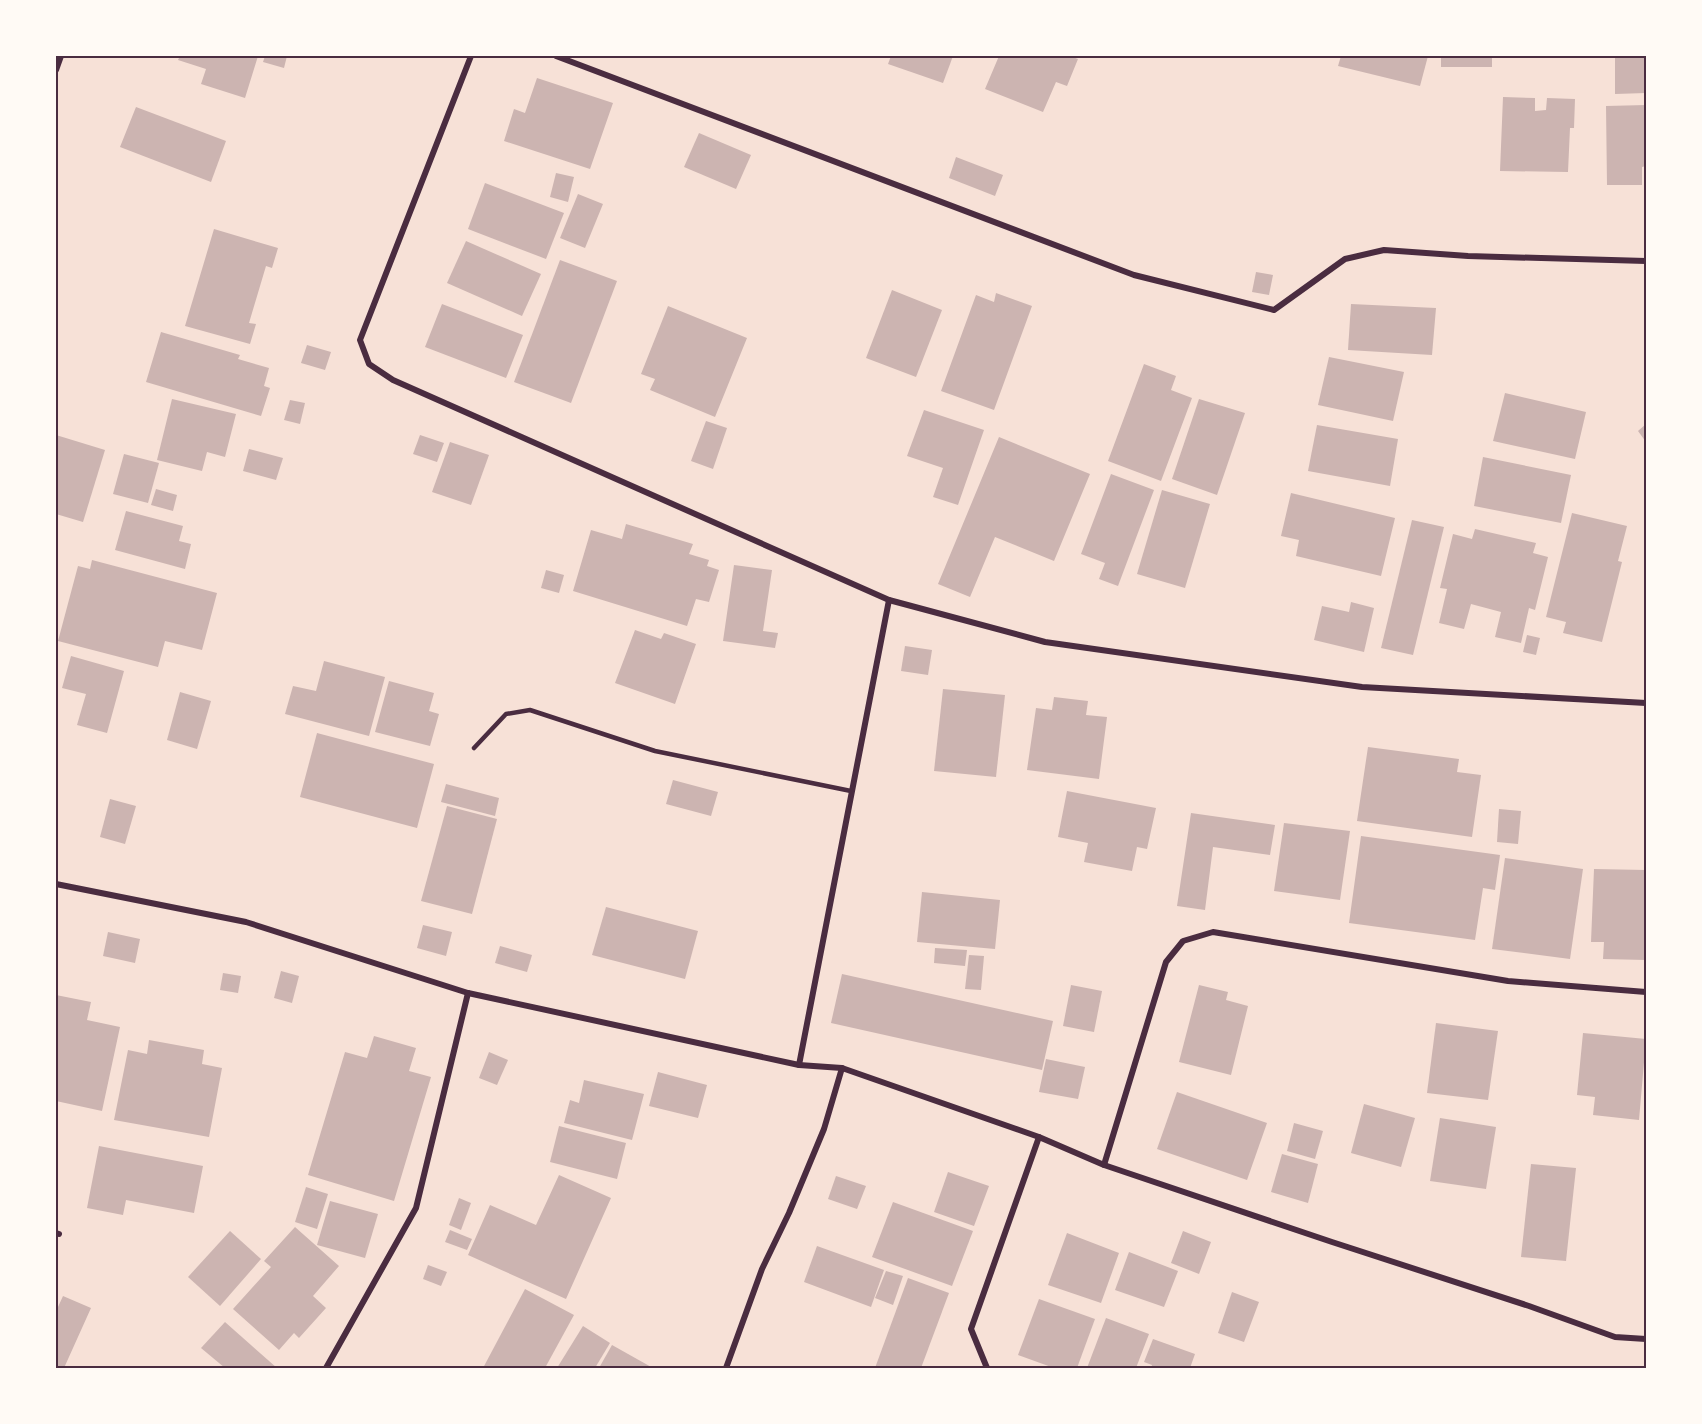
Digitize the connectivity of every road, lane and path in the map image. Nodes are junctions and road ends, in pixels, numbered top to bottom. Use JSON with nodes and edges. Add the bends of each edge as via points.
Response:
{"nodes":[{"id":1,"x":61,"y":56,"type":"edge"},
{"id":2,"x":471,"y":56,"type":"edge"},
{"id":3,"x":556,"y":56,"type":"edge"},
{"id":4,"x":56,"y":70,"type":"edge"},
{"id":5,"x":1647,"y":261,"type":"edge"},
{"id":6,"x":889,"y":600,"type":"junction"},
{"id":7,"x":1647,"y":703,"type":"edge"},
{"id":8,"x":474,"y":748,"type":"dead end"},
{"id":9,"x":851,"y":791,"type":"junction"},
{"id":10,"x":56,"y":884,"type":"edge"},
{"id":11,"x":1647,"y":992,"type":"edge"},
{"id":12,"x":468,"y":993,"type":"junction"},
{"id":13,"x":799,"y":1065,"type":"junction"},
{"id":14,"x":842,"y":1068,"type":"junction"},
{"id":15,"x":1039,"y":1137,"type":"junction"},
{"id":16,"x":1104,"y":1165,"type":"junction"},
{"id":17,"x":1647,"y":1339,"type":"edge"},
{"id":18,"x":326,"y":1368,"type":"edge"},
{"id":19,"x":726,"y":1368,"type":"edge"},
{"id":20,"x":987,"y":1368,"type":"edge"}],
"edges":[{"from":1,"to":4,"type":"street"},
{"from":2,"to":6,"type":"street","via":[[360,340],[369,364],[393,380]]},
{"from":3,"to":5,"type":"street","via":[[1134,275],[1274,310],[1345,259],[1384,250]]},
{"from":6,"to":7,"type":"street","via":[[1045,642],[1362,687]]},
{"from":6,"to":9,"type":"street"},
{"from":8,"to":9,"type":"lane","via":[[506,714],[531,710],[655,751]]},
{"from":9,"to":13,"type":"street"},
{"from":10,"to":12,"type":"street","via":[[246,922]]},
{"from":11,"to":16,"type":"street","via":[[1508,981],[1213,932],[1184,941],[1166,962]]},
{"from":12,"to":13,"type":"street"},
{"from":12,"to":18,"type":"street","via":[[416,1208]]},
{"from":13,"to":14,"type":"street"},
{"from":14,"to":15,"type":"street"},
{"from":14,"to":19,"type":"street","via":[[824,1129],[762,1269]]},
{"from":15,"to":16,"type":"street"},
{"from":15,"to":20,"type":"street","via":[[971,1329]]},
{"from":16,"to":17,"type":"street","via":[[1615,1337]]}]}
